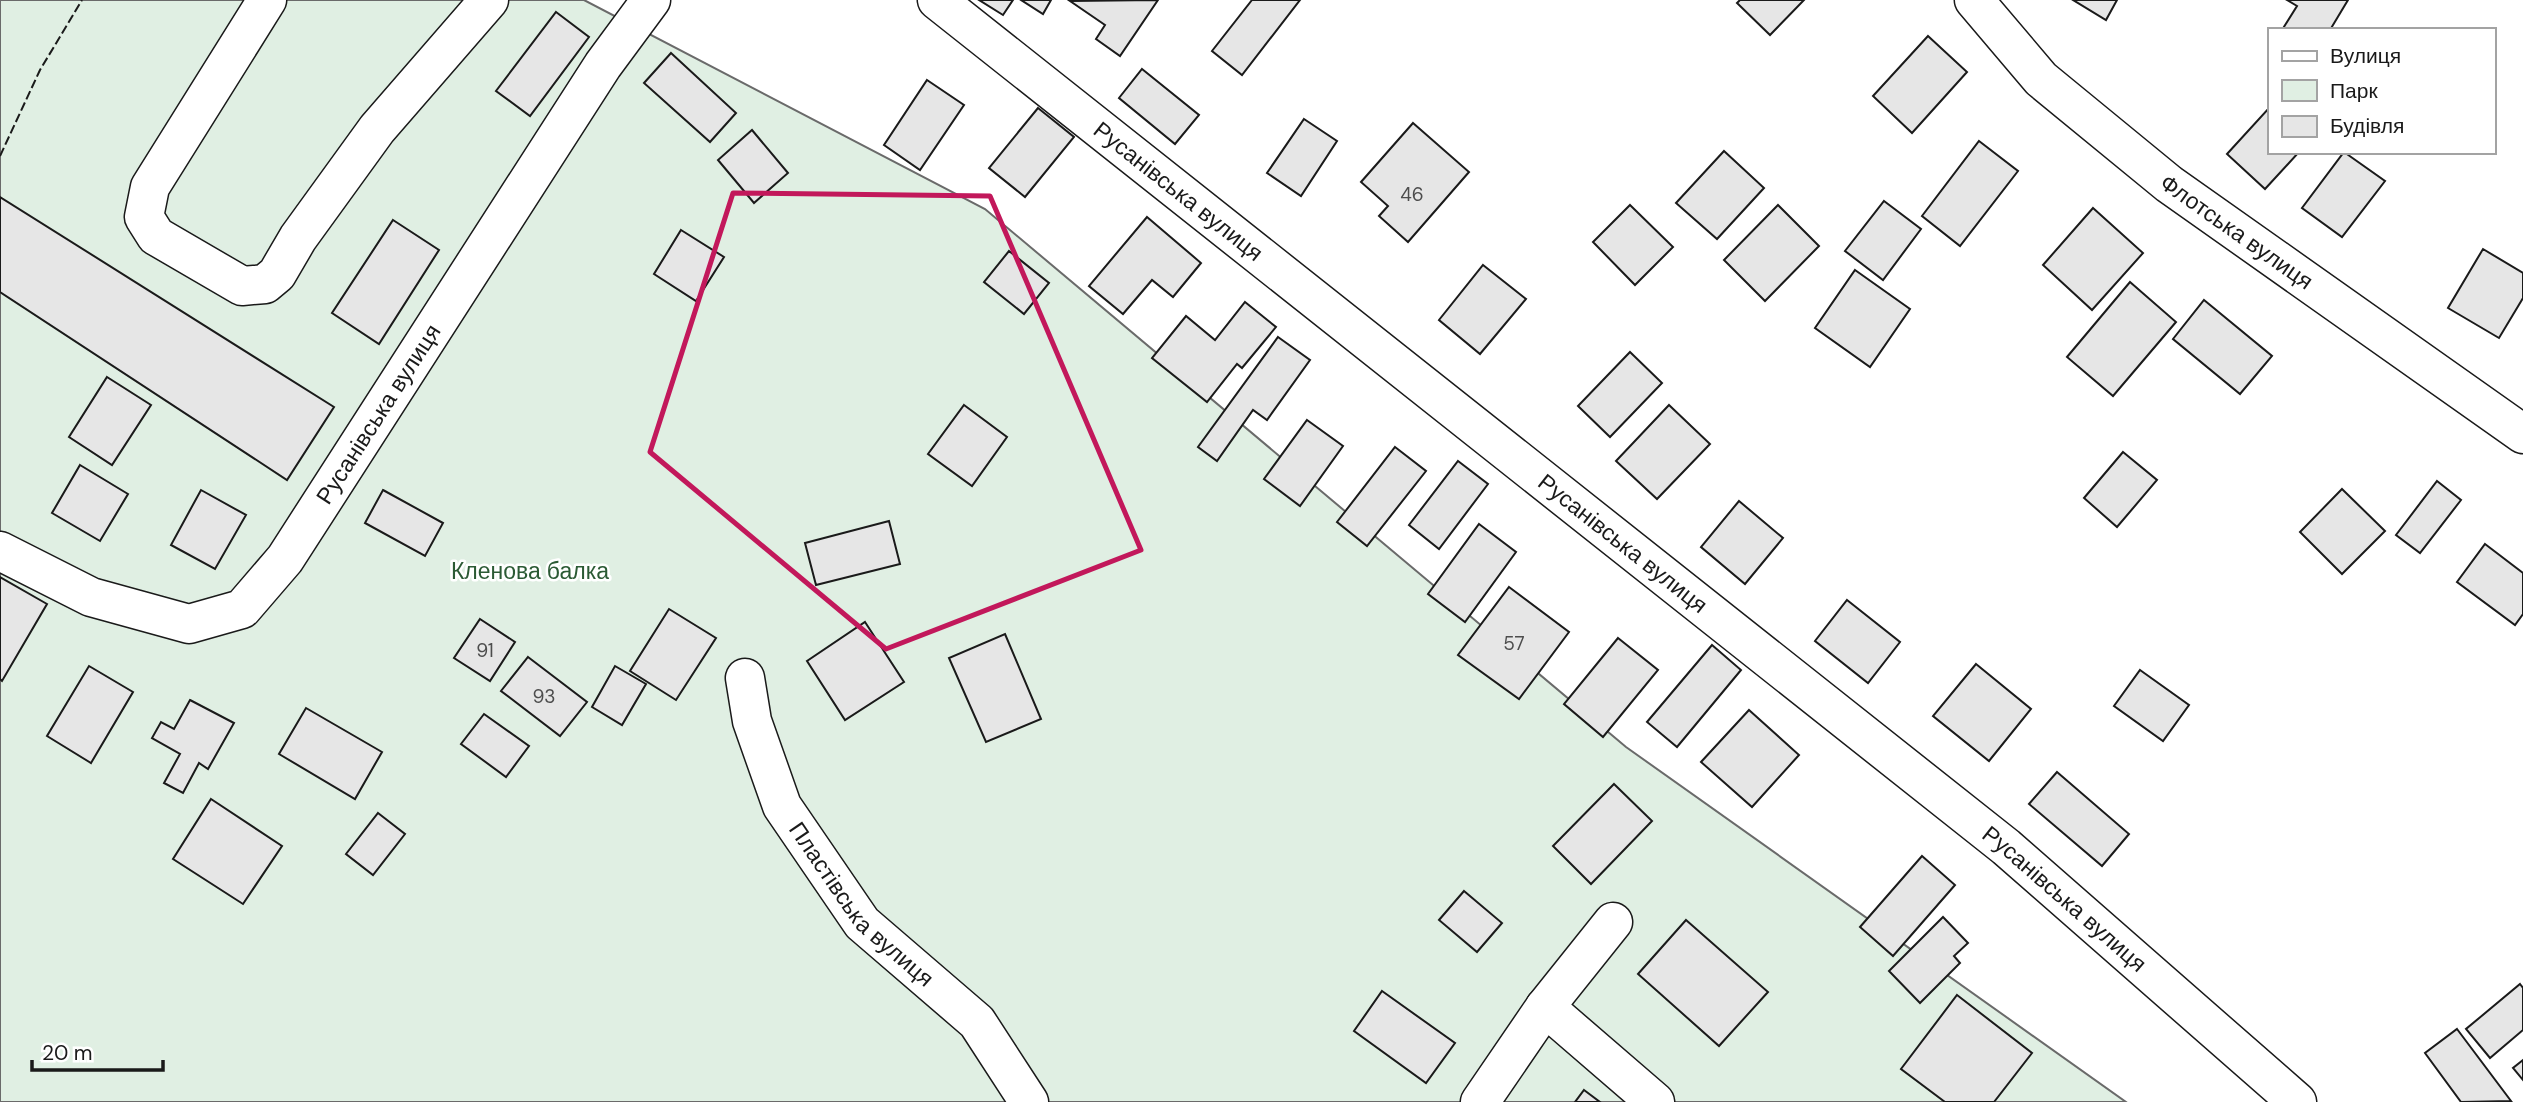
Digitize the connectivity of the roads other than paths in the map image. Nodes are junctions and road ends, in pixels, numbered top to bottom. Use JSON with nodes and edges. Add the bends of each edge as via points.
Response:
{"nodes":[{"id":1,"x":267,"y":0,"type":"edge"},
{"id":2,"x":489,"y":0,"type":"edge"},
{"id":3,"x":651,"y":0,"type":"edge"},
{"id":4,"x":937,"y":0,"type":"edge"},
{"id":5,"x":1975,"y":0,"type":"edge"},
{"id":6,"x":2523,"y":434,"type":"edge"},
{"id":7,"x":0,"y":551,"type":"edge"},
{"id":8,"x":745,"y":678,"type":"dead end"},
{"id":9,"x":1613,"y":922,"type":"dead end"},
{"id":10,"x":1545,"y":1007,"type":"junction"},
{"id":11,"x":1029,"y":1102,"type":"edge"},
{"id":12,"x":1479,"y":1102,"type":"edge"},
{"id":13,"x":1656,"y":1102,"type":"edge"},
{"id":14,"x":2297,"y":1102,"type":"edge"}],
"edges":[{"from":1,"to":2,"type":"street","via":[[150,187],[145,217],[156,236],[242,285],[265,284],[277,274],[377,129]]},
{"from":3,"to":7,"type":"street","name":"Русанівська вулиця","via":[[603,65],[285,559],[242,609],[189,624],[91,597]]},
{"from":4,"to":14,"type":"street","name":"Русанівська вулиця","via":[[2006,847]]},
{"from":5,"to":6,"type":"street","name":"Флотська вулиця","via":[[2042,79],[2169,184]]},
{"from":8,"to":11,"type":"street","name":"Пластівська вулиця","via":[[752,721],[782,806],[862,923],[977,1022]]},
{"from":9,"to":10,"type":"street"},
{"from":10,"to":12,"type":"street"},
{"from":10,"to":13,"type":"street"}]}
